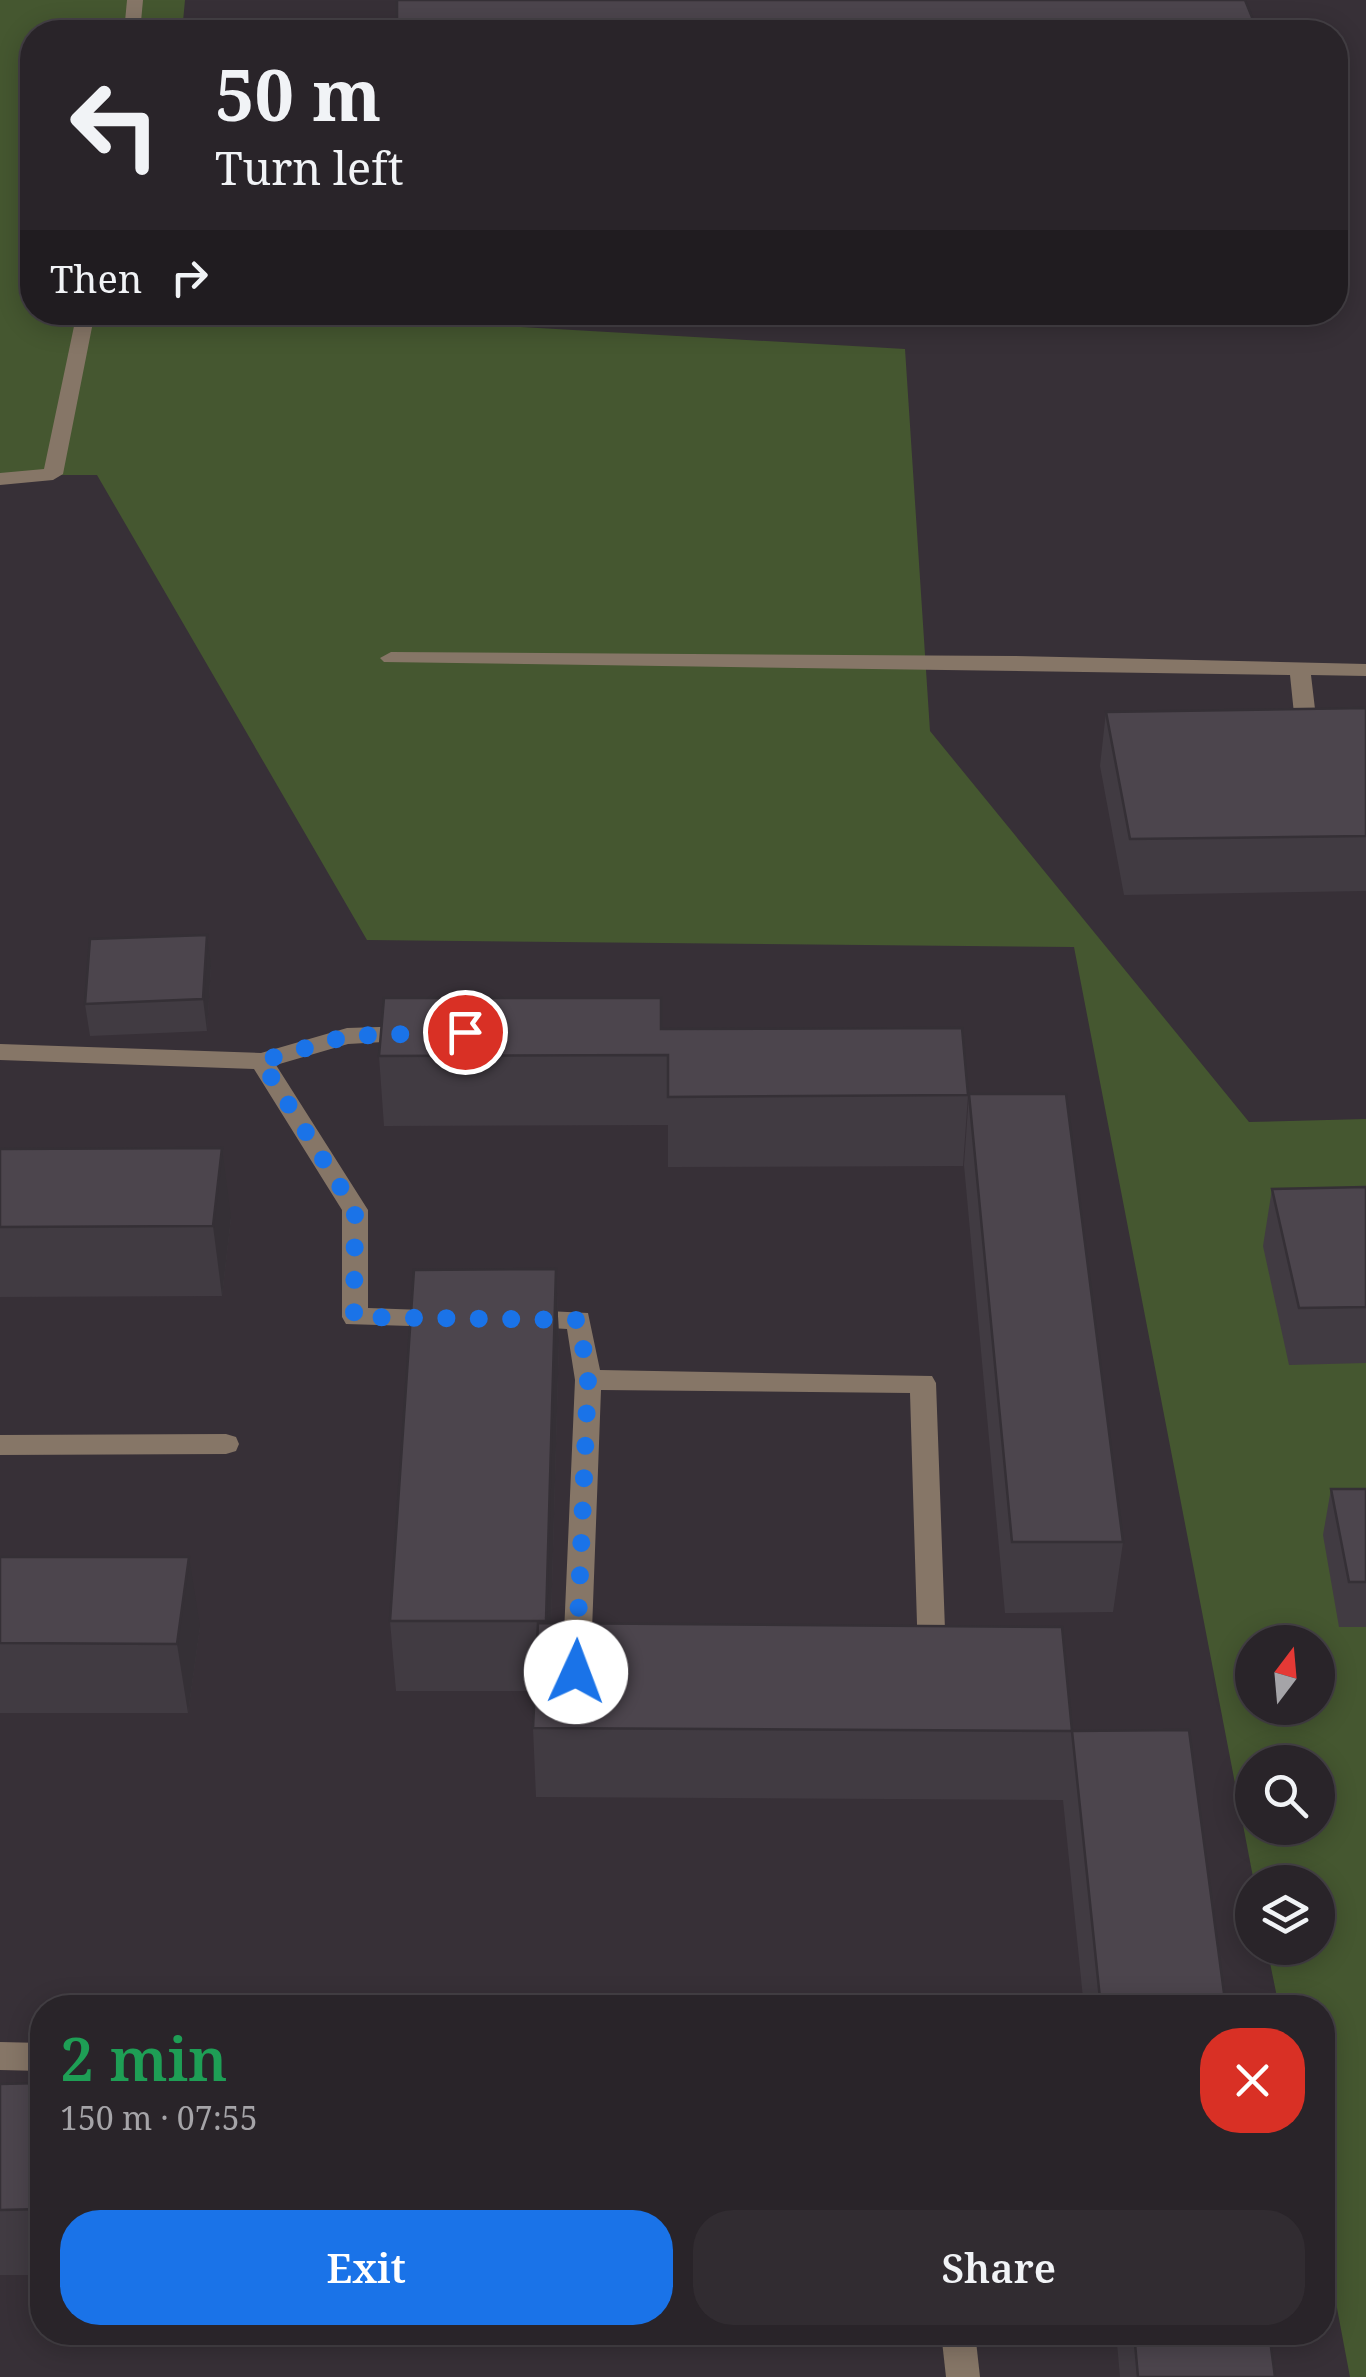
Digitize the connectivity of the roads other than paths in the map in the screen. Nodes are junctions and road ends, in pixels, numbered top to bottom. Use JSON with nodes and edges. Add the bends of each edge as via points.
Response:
{"nodes":[{"id":1,"x":83,"y":325,"type":"edge"},
{"id":2,"x":0,"y":479,"type":"edge"},
{"id":3,"x":391,"y":658,"type":"dead end"},
{"id":4,"x":1300,"y":668,"type":"junction"},
{"id":5,"x":1366,"y":670,"type":"edge"},
{"id":6,"x":1308,"y":750,"type":"edge"},
{"id":7,"x":426,"y":1034,"type":"edge"},
{"id":8,"x":0,"y":1052,"type":"edge"},
{"id":9,"x":261,"y":1061,"type":"junction"},
{"id":10,"x":467,"y":1318,"type":"edge"},
{"id":11,"x":504,"y":1319,"type":"edge"},
{"id":12,"x":588,"y":1380,"type":"junction"},
{"id":13,"x":226,"y":1444,"type":"dead end"},
{"id":14,"x":0,"y":1445,"type":"edge"},
{"id":15,"x":913,"y":1666,"type":"edge"},
{"id":16,"x":596,"y":1672,"type":"edge"},
{"id":17,"x":0,"y":2056,"type":"edge"},
{"id":18,"x":30,"y":2057,"type":"edge"},
{"id":19,"x":959,"y":2345,"type":"edge"},
{"id":20,"x":962,"y":2377,"type":"edge"}],
"edges":[{"from":1,"to":2,"type":"lane","via":[[53,474]]},
{"from":3,"to":4,"type":"lane"},
{"from":4,"to":5,"type":"lane"},
{"from":4,"to":6,"type":"lane"},
{"from":7,"to":9,"type":"lane","via":[[347,1036]]},
{"from":8,"to":9,"type":"lane"},
{"from":9,"to":10,"type":"lane","via":[[355,1210],[354,1317]]},
{"from":11,"to":12,"type":"lane","via":[[579,1320]]},
{"from":12,"to":15,"type":"lane","via":[[923,1384],[932,1665]]},
{"from":12,"to":16,"type":"lane","via":[[576,1672]]},
{"from":13,"to":14,"type":"lane"},
{"from":17,"to":18,"type":"lane"},
{"from":19,"to":20,"type":"lane"}]}
